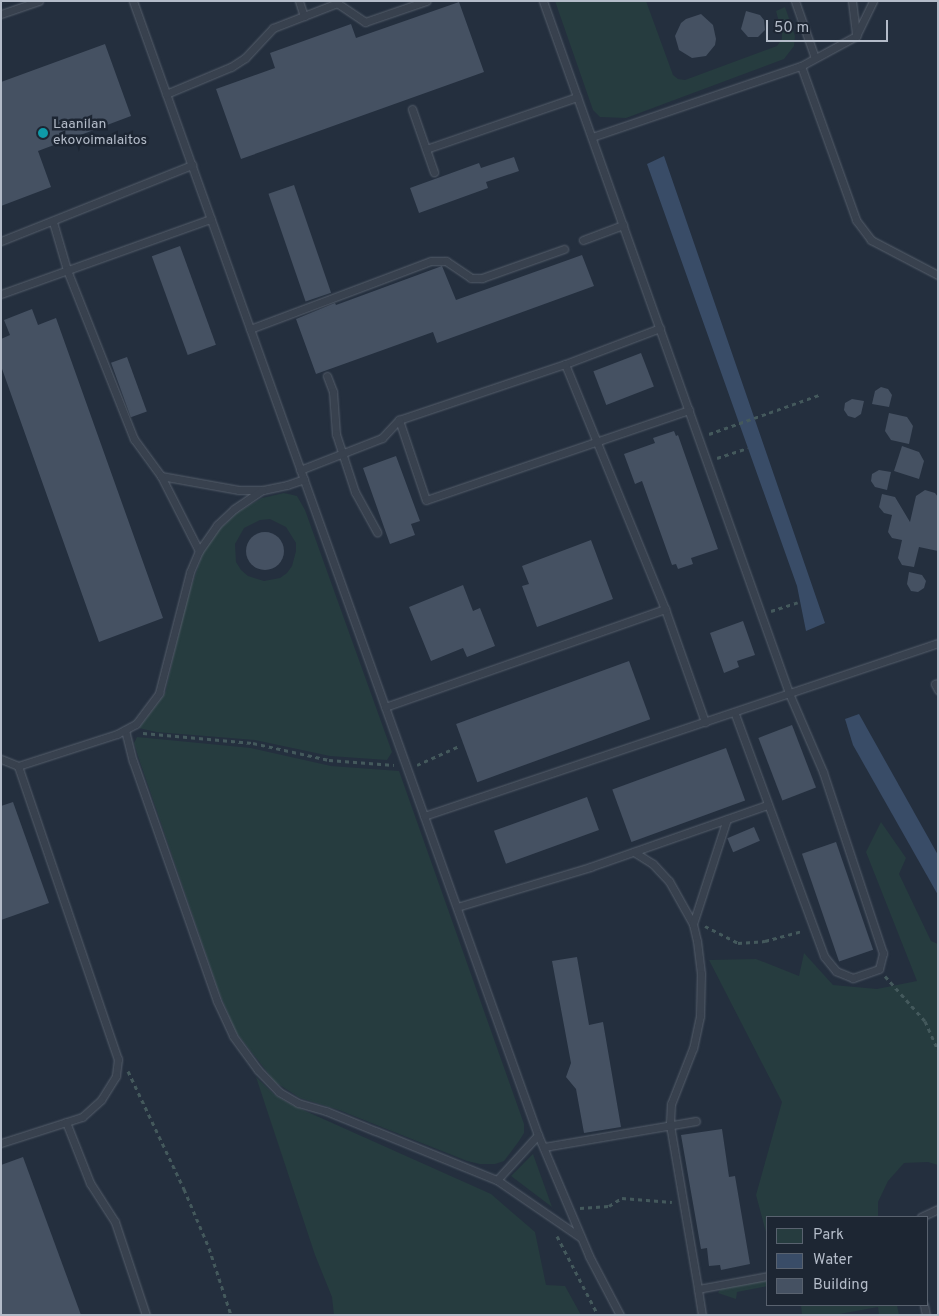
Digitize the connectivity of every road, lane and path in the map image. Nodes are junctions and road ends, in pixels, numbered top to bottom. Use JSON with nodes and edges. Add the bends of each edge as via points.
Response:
{"nodes":[{"id":1,"x":39,"y":1,"type":"edge"},
{"id":2,"x":133,"y":1,"type":"edge"},
{"id":3,"x":299,"y":1,"type":"edge"},
{"id":4,"x":426,"y":1,"type":"edge"},
{"id":5,"x":543,"y":1,"type":"edge"},
{"id":6,"x":795,"y":1,"type":"edge"},
{"id":7,"x":852,"y":1,"type":"edge"},
{"id":8,"x":873,"y":1,"type":"edge"},
{"id":9,"x":1,"y":14,"type":"edge"},
{"id":10,"x":304,"y":16,"type":"junction"},
{"id":11,"x":856,"y":36,"type":"junction"},
{"id":12,"x":815,"y":58,"type":"junction"},
{"id":13,"x":801,"y":66,"type":"junction"},
{"id":14,"x":166,"y":94,"type":"junction"},
{"id":15,"x":577,"y":97,"type":"junction"},
{"id":16,"x":412,"y":109,"type":"dead end"},
{"id":17,"x":592,"y":137,"type":"junction"},
{"id":18,"x":426,"y":149,"type":"junction"},
{"id":19,"x":192,"y":166,"type":"junction"},
{"id":20,"x":434,"y":172,"type":"dead end"},
{"id":21,"x":211,"y":218,"type":"junction"},
{"id":22,"x":53,"y":222,"type":"junction"},
{"id":23,"x":623,"y":225,"type":"junction"},
{"id":24,"x":583,"y":240,"type":"dead end"},
{"id":25,"x":1,"y":241,"type":"edge"},
{"id":26,"x":564,"y":249,"type":"dead end"},
{"id":27,"x":67,"y":270,"type":"junction"},
{"id":28,"x":938,"y":275,"type":"edge"},
{"id":29,"x":1,"y":294,"type":"edge"},
{"id":30,"x":660,"y":328,"type":"junction"},
{"id":31,"x":250,"y":329,"type":"junction"},
{"id":32,"x":565,"y":364,"type":"junction"},
{"id":33,"x":327,"y":376,"type":"dead end"},
{"id":34,"x":819,"y":396,"type":"dead end"},
{"id":35,"x":688,"y":410,"type":"junction"},
{"id":36,"x":399,"y":420,"type":"junction"},
{"id":37,"x":698,"y":437,"type":"junction"},
{"id":38,"x":597,"y":443,"type":"junction"},
{"id":39,"x":747,"y":448,"type":"dead end"},
{"id":40,"x":343,"y":453,"type":"junction"},
{"id":41,"x":707,"y":462,"type":"junction"},
{"id":42,"x":300,"y":470,"type":"junction"},
{"id":43,"x":161,"y":476,"type":"junction"},
{"id":44,"x":304,"y":479,"type":"junction"},
{"id":45,"x":263,"y":490,"type":"junction"},
{"id":46,"x":377,"y":532,"type":"dead end"},
{"id":47,"x":199,"y":551,"type":"junction"},
{"id":48,"x":798,"y":602,"type":"dead end"},
{"id":49,"x":664,"y":608,"type":"junction"},
{"id":50,"x":761,"y":614,"type":"junction"},
{"id":51,"x":938,"y":643,"type":"edge"},
{"id":52,"x":938,"y":683,"type":"edge"},
{"id":53,"x":938,"y":690,"type":"edge"},
{"id":54,"x":789,"y":693,"type":"junction"},
{"id":55,"x":385,"y":707,"type":"junction"},
{"id":56,"x":734,"y":712,"type":"junction"},
{"id":57,"x":705,"y":722,"type":"junction"},
{"id":58,"x":125,"y":730,"type":"junction"},
{"id":59,"x":459,"y":746,"type":"dead end"},
{"id":60,"x":1,"y":759,"type":"edge"},
{"id":61,"x":18,"y":766,"type":"junction"},
{"id":62,"x":407,"y":766,"type":"junction"},
{"id":63,"x":767,"y":805,"type":"junction"},
{"id":64,"x":424,"y":816,"type":"junction"},
{"id":65,"x":726,"y":819,"type":"junction"},
{"id":66,"x":634,"y":852,"type":"junction"},
{"id":67,"x":457,"y":907,"type":"junction"},
{"id":68,"x":694,"y":924,"type":"junction"},
{"id":69,"x":814,"y":928,"type":"junction"},
{"id":70,"x":879,"y":969,"type":"junction"},
{"id":71,"x":938,"y":1050,"type":"edge"},
{"id":72,"x":118,"y":1059,"type":"junction"},
{"id":73,"x":696,"y":1121,"type":"dead end"},
{"id":74,"x":66,"y":1122,"type":"junction"},
{"id":75,"x":670,"y":1125,"type":"junction"},
{"id":76,"x":538,"y":1135,"type":"junction"},
{"id":77,"x":1,"y":1143,"type":"edge"},
{"id":78,"x":544,"y":1147,"type":"junction"},
{"id":79,"x":497,"y":1180,"type":"junction"},
{"id":80,"x":683,"y":1204,"type":"junction"},
{"id":81,"x":938,"y":1208,"type":"edge"},
{"id":82,"x":568,"y":1209,"type":"junction"},
{"id":83,"x":546,"y":1215,"type":"junction"},
{"id":84,"x":922,"y":1216,"type":"edge"},
{"id":85,"x":580,"y":1237,"type":"junction"},
{"id":86,"x":766,"y":1276,"type":"edge"},
{"id":87,"x":698,"y":1289,"type":"junction"},
{"id":88,"x":146,"y":1315,"type":"edge"},
{"id":89,"x":232,"y":1315,"type":"edge"},
{"id":90,"x":598,"y":1315,"type":"edge"},
{"id":91,"x":620,"y":1315,"type":"edge"},
{"id":92,"x":702,"y":1315,"type":"edge"}],
"edges":[{"from":1,"to":9,"type":"lane"},
{"from":2,"to":14,"type":"lane"},
{"from":3,"to":10,"type":"lane"},
{"from":4,"to":10,"type":"lane","via":[[365,22],[337,3]]},
{"from":5,"to":15,"type":"lane"},
{"from":6,"to":12,"type":"lane"},
{"from":7,"to":11,"type":"lane"},
{"from":8,"to":11,"type":"lane"},
{"from":10,"to":14,"type":"lane","via":[[272,28],[245,58],[230,67]]},
{"from":11,"to":12,"type":"lane"},
{"from":12,"to":13,"type":"lane"},
{"from":13,"to":17,"type":"lane"},
{"from":13,"to":28,"type":"lane","via":[[856,220],[871,240]]},
{"from":14,"to":19,"type":"lane"},
{"from":15,"to":17,"type":"lane"},
{"from":15,"to":18,"type":"lane"},
{"from":16,"to":18,"type":"lane"},
{"from":17,"to":23,"type":"lane"},
{"from":18,"to":20,"type":"lane"},
{"from":19,"to":21,"type":"lane"},
{"from":19,"to":22,"type":"lane"},
{"from":21,"to":27,"type":"lane"},
{"from":21,"to":31,"type":"lane"},
{"from":22,"to":25,"type":"lane"},
{"from":22,"to":27,"type":"lane"},
{"from":23,"to":24,"type":"lane"},
{"from":23,"to":30,"type":"lane"},
{"from":26,"to":31,"type":"lane","via":[[482,278],[470,278],[446,261],[431,261]]},
{"from":27,"to":29,"type":"lane"},
{"from":27,"to":43,"type":"lane","via":[[134,439]]},
{"from":30,"to":32,"type":"lane"},
{"from":30,"to":35,"type":"lane"},
{"from":31,"to":42,"type":"lane"},
{"from":32,"to":36,"type":"lane"},
{"from":32,"to":38,"type":"lane"},
{"from":33,"to":40,"type":"lane","via":[[333,392],[336,434]]},
{"from":34,"to":37,"type":"path"},
{"from":35,"to":37,"type":"lane"},
{"from":35,"to":38,"type":"lane"},
{"from":36,"to":38,"type":"lane","via":[[426,500]]},
{"from":36,"to":40,"type":"lane","via":[[382,438]]},
{"from":37,"to":41,"type":"lane"},
{"from":38,"to":49,"type":"lane"},
{"from":39,"to":41,"type":"path"},
{"from":40,"to":42,"type":"lane"},
{"from":40,"to":46,"type":"lane","via":[[355,492]]},
{"from":41,"to":50,"type":"lane"},
{"from":42,"to":44,"type":"lane"},
{"from":43,"to":45,"type":"lane","via":[[239,490]]},
{"from":43,"to":47,"type":"lane"},
{"from":44,"to":45,"type":"lane"},
{"from":44,"to":55,"type":"lane"},
{"from":45,"to":47,"type":"lane","via":[[217,525]]},
{"from":47,"to":58,"type":"lane","via":[[190,572],[159,693],[136,724]]},
{"from":48,"to":50,"type":"path"},
{"from":49,"to":55,"type":"lane"},
{"from":49,"to":57,"type":"lane"},
{"from":50,"to":54,"type":"lane"},
{"from":51,"to":54,"type":"lane"},
{"from":52,"to":53,"type":"lane","via":[[935,684]]},
{"from":54,"to":56,"type":"lane"},
{"from":54,"to":70,"type":"lane","via":[[823,772],[883,953]]},
{"from":55,"to":62,"type":"lane"},
{"from":56,"to":57,"type":"lane"},
{"from":56,"to":63,"type":"lane"},
{"from":57,"to":64,"type":"lane"},
{"from":58,"to":61,"type":"lane"},
{"from":58,"to":62,"type":"path","via":[[153,736],[253,743],[329,760]]},
{"from":58,"to":79,"type":"lane","via":[[217,1002],[234,1036],[258,1070],[279,1092],[298,1102]]},
{"from":59,"to":62,"type":"path","via":[[423,764]]},
{"from":60,"to":61,"type":"lane"},
{"from":61,"to":72,"type":"lane"},
{"from":62,"to":64,"type":"lane"},
{"from":63,"to":65,"type":"lane"},
{"from":63,"to":69,"type":"lane"},
{"from":64,"to":67,"type":"lane"},
{"from":65,"to":66,"type":"lane"},
{"from":65,"to":68,"type":"lane"},
{"from":66,"to":67,"type":"lane"},
{"from":66,"to":68,"type":"lane","via":[[653,864],[669,881]]},
{"from":67,"to":76,"type":"lane"},
{"from":68,"to":69,"type":"path","via":[[738,943],[765,941]]},
{"from":68,"to":75,"type":"lane","via":[[701,974],[700,1016],[694,1048],[671,1104]]},
{"from":69,"to":70,"type":"lane","via":[[824,956],[836,971],[852,978]]},
{"from":70,"to":71,"type":"path","via":[[926,1021]]},
{"from":72,"to":74,"type":"lane","via":[[116,1076],[100,1100],[82,1116]]},
{"from":72,"to":89,"type":"path","via":[[141,1094],[184,1189]]},
{"from":73,"to":75,"type":"lane"},
{"from":74,"to":77,"type":"lane"},
{"from":74,"to":88,"type":"lane","via":[[90,1183],[115,1222]]},
{"from":75,"to":78,"type":"lane"},
{"from":75,"to":80,"type":"lane"},
{"from":76,"to":78,"type":"lane"},
{"from":76,"to":79,"type":"lane"},
{"from":78,"to":82,"type":"lane"},
{"from":79,"to":83,"type":"lane"},
{"from":80,"to":82,"type":"path","via":[[622,1198],[609,1206]]},
{"from":80,"to":87,"type":"lane"},
{"from":81,"to":84,"type":"lane"},
{"from":82,"to":85,"type":"lane"},
{"from":83,"to":85,"type":"lane"},
{"from":83,"to":90,"type":"path"},
{"from":85,"to":91,"type":"lane"},
{"from":86,"to":87,"type":"lane"},
{"from":87,"to":92,"type":"lane"}]}
